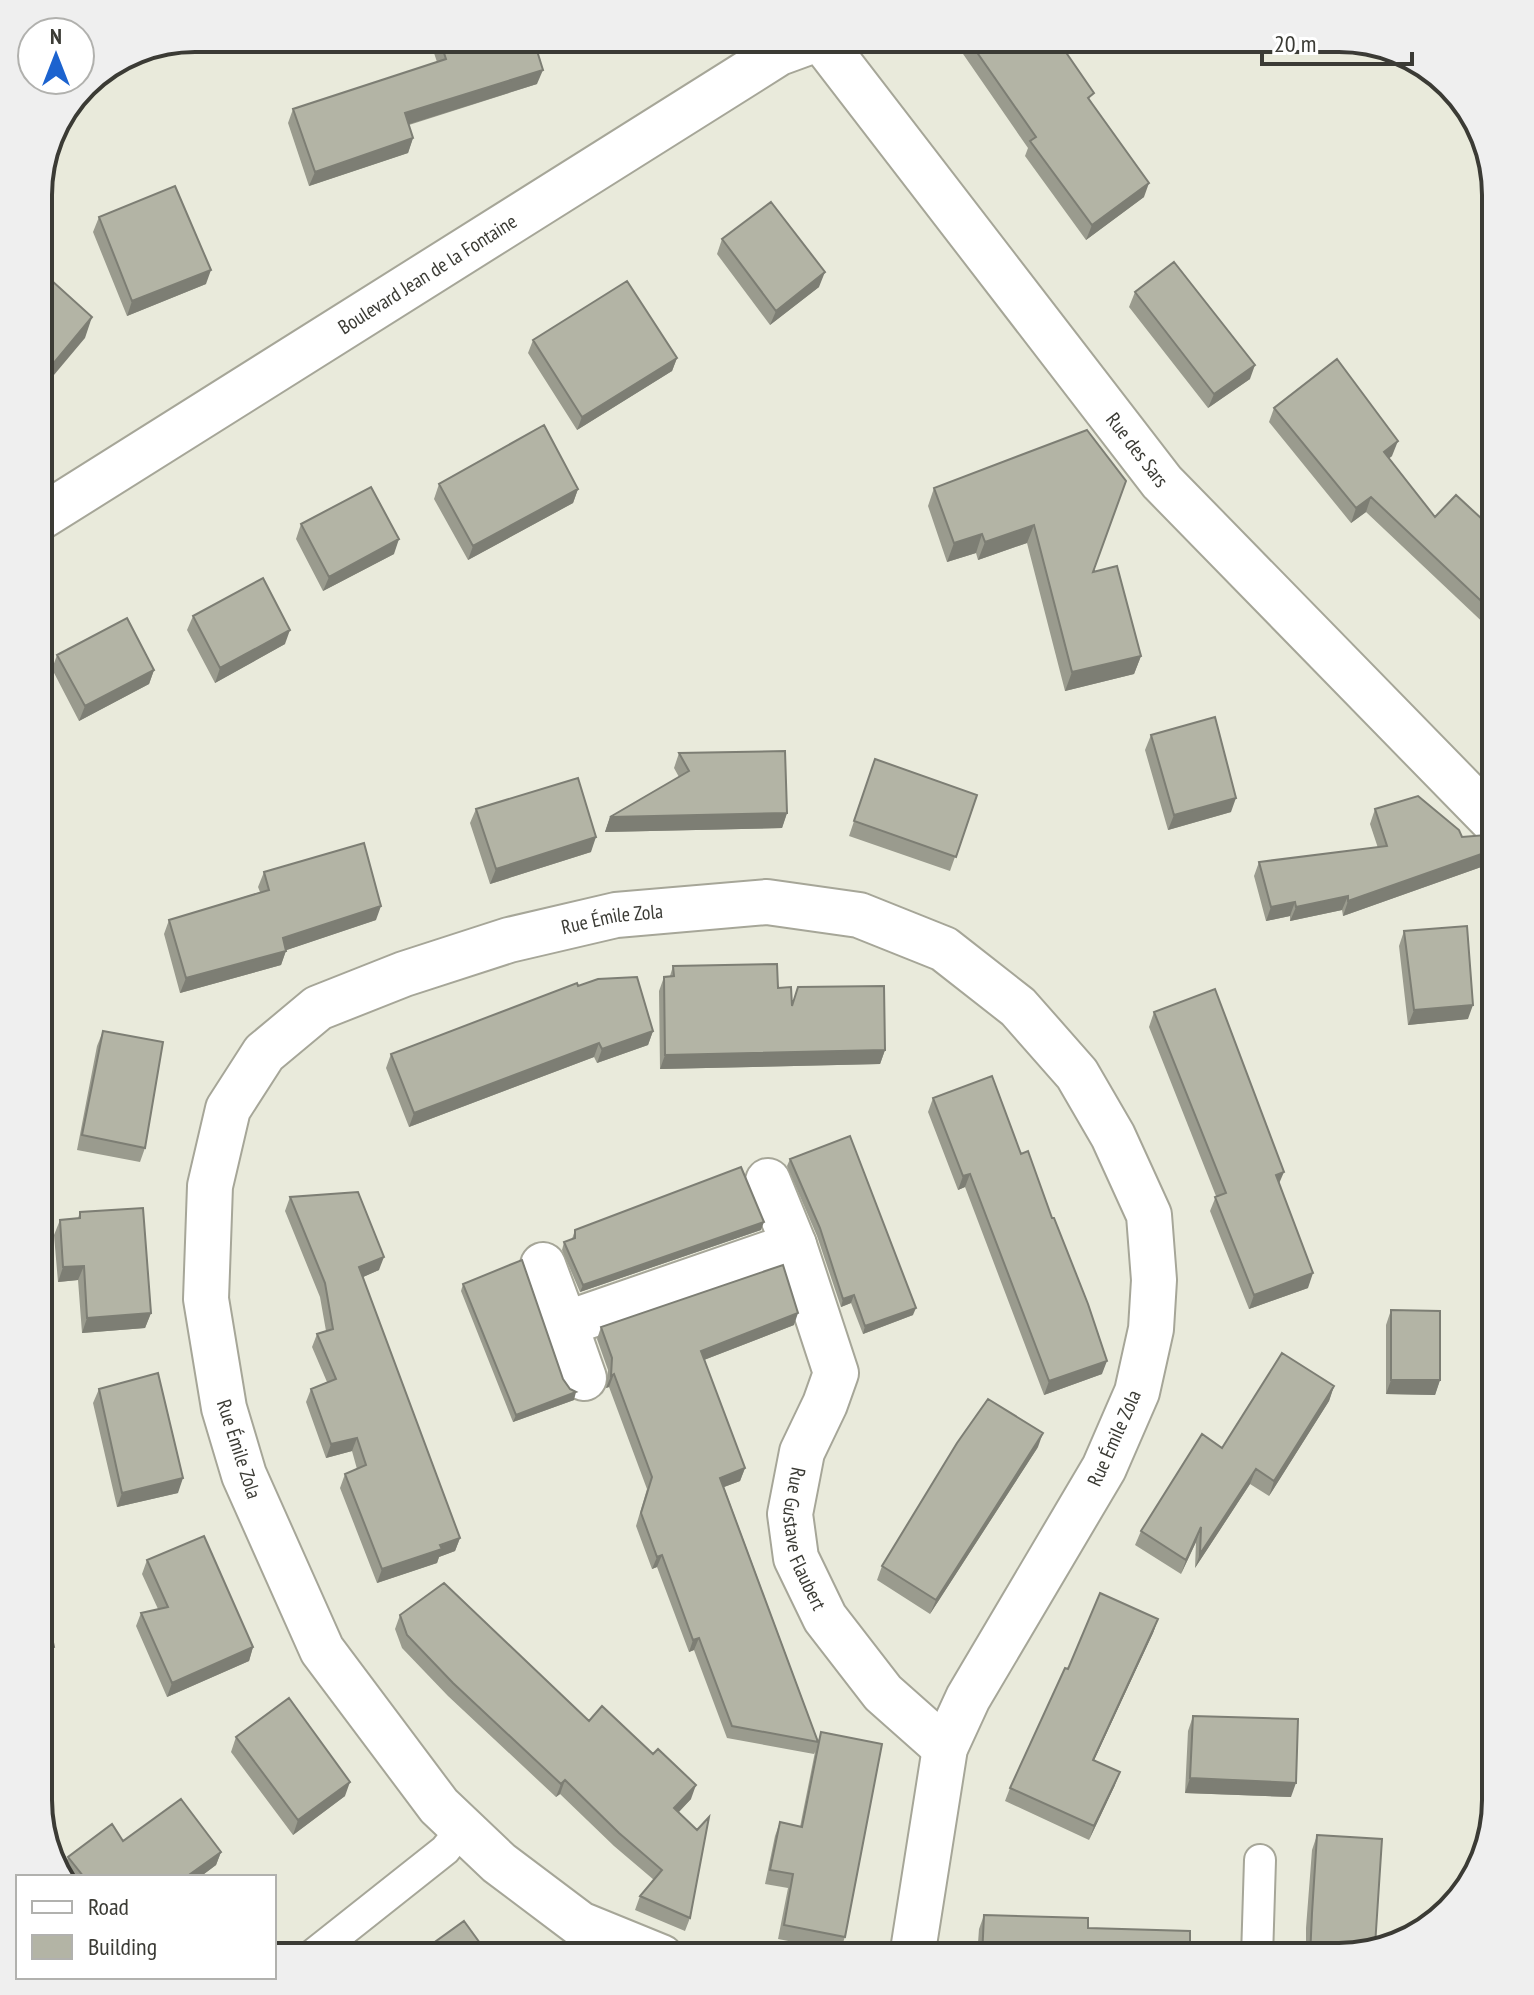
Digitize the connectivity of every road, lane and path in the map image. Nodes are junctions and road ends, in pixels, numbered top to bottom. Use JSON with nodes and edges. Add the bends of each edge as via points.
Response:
{"nodes":[{"id":1,"x":782,"y":52,"type":"edge"},
{"id":2,"x":831,"y":52,"type":"edge"},
{"id":3,"x":52,"y":510,"type":"edge"},
{"id":4,"x":1482,"y":810,"type":"edge"},
{"id":5,"x":768,"y":1181,"type":"dead end"},
{"id":6,"x":794,"y":1245,"type":"junction"},
{"id":7,"x":543,"y":1265,"type":"dead end"},
{"id":8,"x":565,"y":1324,"type":"junction"},
{"id":9,"x":584,"y":1378,"type":"dead end"},
{"id":10,"x":945,"y":1748,"type":"junction"},
{"id":11,"x":462,"y":1829,"type":"junction"},
{"id":12,"x":1260,"y":1860,"type":"dead end"},
{"id":13,"x":328,"y":1943,"type":"edge"},
{"id":14,"x":627,"y":1943,"type":"edge"},
{"id":15,"x":914,"y":1943,"type":"edge"},
{"id":16,"x":1257,"y":1943,"type":"edge"}],
"edges":[{"from":1,"to":3,"type":"street","name":"Boulevard Jean de la Fontaine"},
{"from":2,"to":4,"type":"street","name":"Rue des Sars","via":[[1162,482]]},
{"from":5,"to":6,"type":"street","name":"Rue Gustave Flaubert"},
{"from":6,"to":8,"type":"street"},
{"from":6,"to":10,"type":"street","name":"Rue Gustave Flaubert","via":[[836,1373],[802,1452],[790,1514],[796,1558],[825,1618],[883,1693]]},
{"from":7,"to":8,"type":"street"},
{"from":8,"to":9,"type":"street"},
{"from":10,"to":11,"type":"street","name":"Rue Émile Zola","via":[[968,1698],[1104,1468],[1137,1392],[1151,1329],[1149,1215],[1077,1074],[1018,1007],[944,949],[859,915],[767,902],[616,915],[509,940],[318,1008],[264,1053],[228,1109],[210,1186],[206,1299],[224,1408],[244,1475],[322,1650]]},
{"from":10,"to":15,"type":"street","name":"Rue Émile Zola"},
{"from":11,"to":13,"type":"lane","via":[[445,1850]]},
{"from":11,"to":14,"type":"street","name":"Rue Émile Zola","via":[[580,1924]]},
{"from":12,"to":16,"type":"lane"}]}
